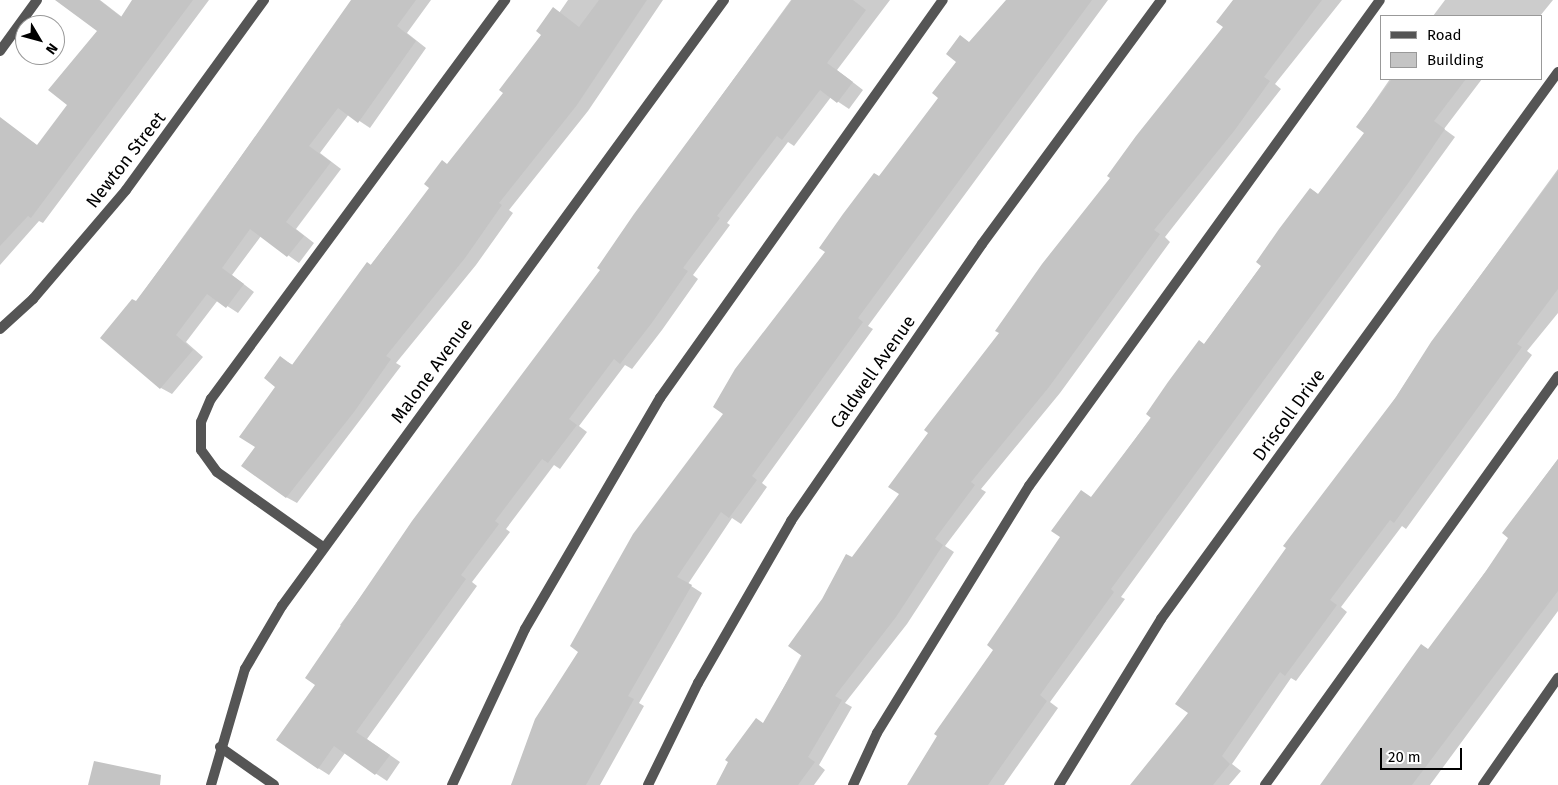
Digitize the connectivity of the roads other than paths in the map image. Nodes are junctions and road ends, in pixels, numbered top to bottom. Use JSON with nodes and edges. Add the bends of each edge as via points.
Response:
{"nodes":[{"id":1,"x":37,"y":0,"type":"edge"},
{"id":2,"x":264,"y":0,"type":"edge"},
{"id":3,"x":505,"y":0,"type":"edge"},
{"id":4,"x":724,"y":0,"type":"edge"},
{"id":5,"x":944,"y":0,"type":"edge"},
{"id":6,"x":1160,"y":0,"type":"edge"},
{"id":7,"x":1380,"y":0,"type":"edge"},
{"id":8,"x":0,"y":51,"type":"edge"},
{"id":9,"x":1558,"y":72,"type":"edge"},
{"id":10,"x":0,"y":329,"type":"edge"},
{"id":11,"x":1558,"y":376,"type":"edge"},
{"id":12,"x":323,"y":547,"type":"junction"},
{"id":13,"x":1558,"y":678,"type":"edge"},
{"id":14,"x":220,"y":746,"type":"junction"},
{"id":15,"x":211,"y":785,"type":"edge"},
{"id":16,"x":274,"y":785,"type":"edge"},
{"id":17,"x":452,"y":785,"type":"edge"},
{"id":18,"x":648,"y":785,"type":"edge"},
{"id":19,"x":853,"y":785,"type":"edge"},
{"id":20,"x":1059,"y":785,"type":"edge"},
{"id":21,"x":1265,"y":785,"type":"edge"},
{"id":22,"x":1483,"y":785,"type":"edge"}],
"edges":[{"from":1,"to":8,"type":"street"},
{"from":2,"to":10,"type":"street","name":"Newton Street","via":[[126,190],[33,299]]},
{"from":3,"to":12,"type":"street","via":[[211,399],[202,422],[201,450],[217,472]]},
{"from":4,"to":12,"type":"street","name":"Malone Avenue"},
{"from":5,"to":17,"type":"street","via":[[660,398],[525,629]]},
{"from":6,"to":18,"type":"street","name":"Caldwell Avenue","via":[[965,268],[791,522],[698,683]]},
{"from":7,"to":19,"type":"street","via":[[1030,486],[877,733]]},
{"from":9,"to":20,"type":"street","name":"Driscoll Drive","via":[[1161,619]]},
{"from":11,"to":21,"type":"street"},
{"from":12,"to":14,"type":"street","name":"Malone Avenue","via":[[245,669]]},
{"from":13,"to":22,"type":"street"},
{"from":14,"to":15,"type":"street","name":"Malone Avenue"},
{"from":14,"to":16,"type":"street"}]}
